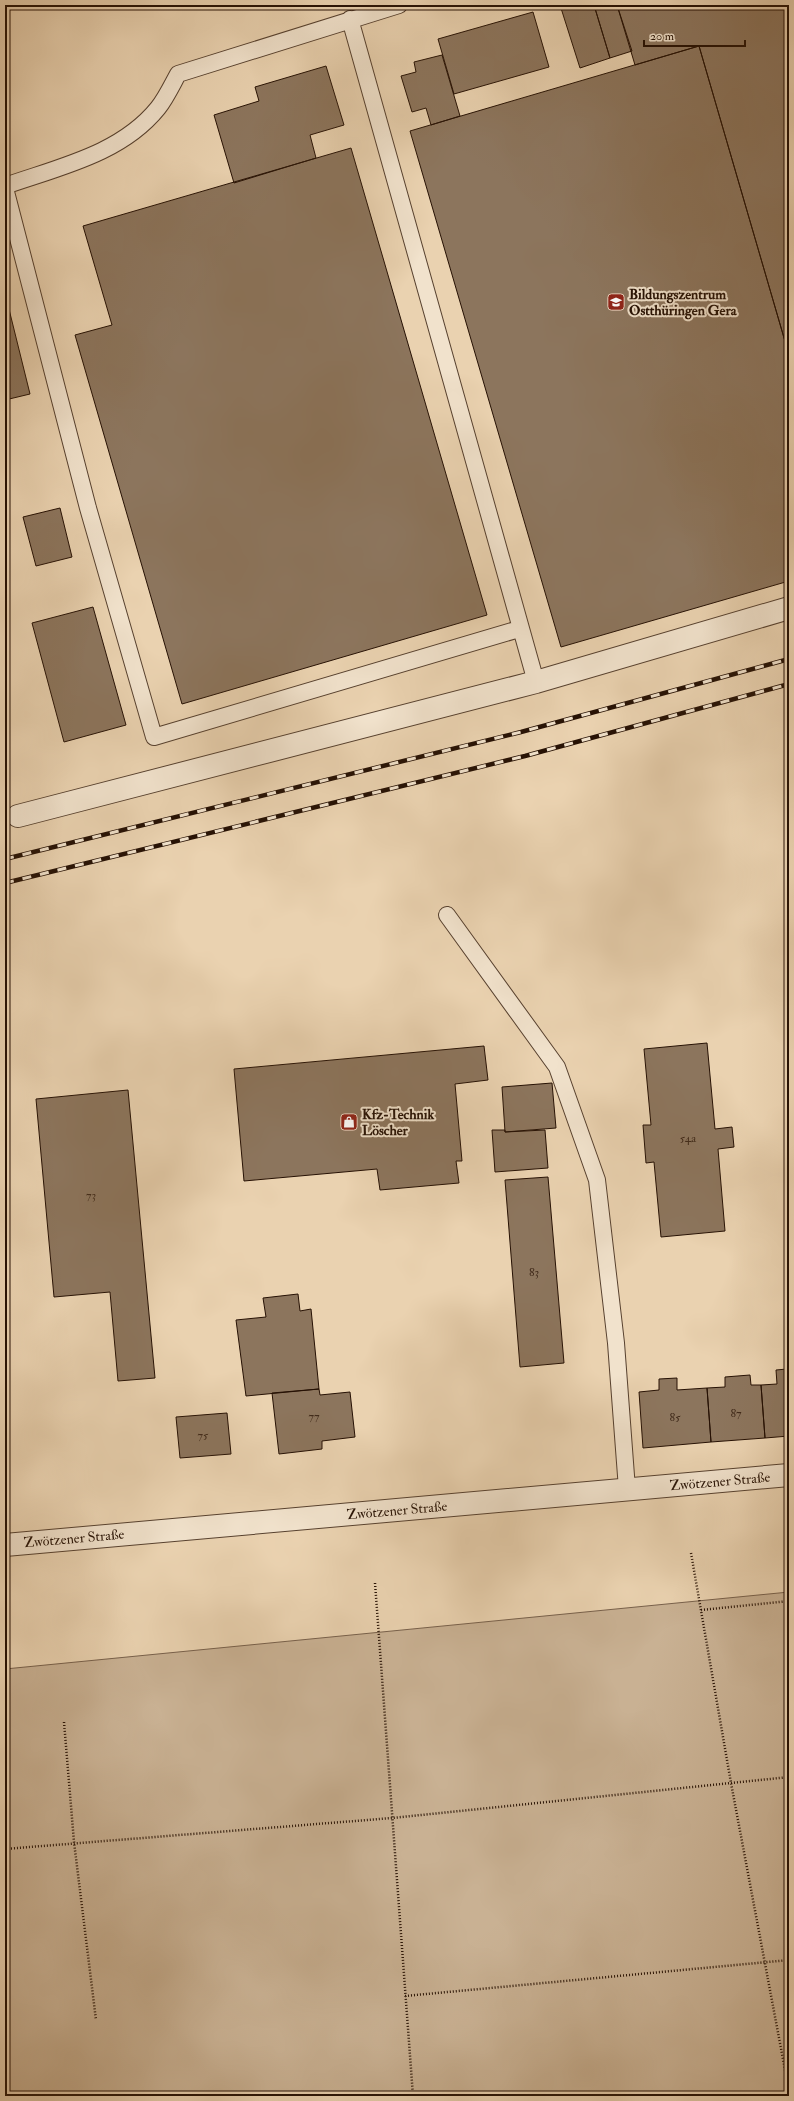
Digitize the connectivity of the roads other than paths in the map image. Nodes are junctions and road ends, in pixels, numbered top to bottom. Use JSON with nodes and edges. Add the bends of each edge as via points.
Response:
{"nodes":[{"id":1,"x":399,"y":5,"type":"edge"},
{"id":2,"x":350,"y":19,"type":"junction"},
{"id":3,"x":5,"y":187,"type":"edge"},
{"id":4,"x":789,"y":608,"type":"edge"},
{"id":5,"x":519,"y":629,"type":"junction"},
{"id":6,"x":536,"y":682,"type":"junction"},
{"id":7,"x":18,"y":816,"type":"dead end"},
{"id":8,"x":447,"y":914,"type":"dead end"},
{"id":9,"x":789,"y":1475,"type":"edge"},
{"id":10,"x":627,"y":1490,"type":"junction"},
{"id":11,"x":5,"y":1545,"type":"edge"}],
"edges":[{"from":1,"to":2,"type":"lane"},
{"from":2,"to":3,"type":"lane","via":[[178,74],[159,108],[134,133],[102,152]]},
{"from":2,"to":5,"type":"lane"},
{"from":3,"to":5,"type":"lane","via":[[88,508],[154,737]]},
{"from":4,"to":6,"type":"street"},
{"from":5,"to":6,"type":"lane"},
{"from":6,"to":7,"type":"street"},
{"from":8,"to":10,"type":"lane","via":[[557,1067],[597,1180],[616,1343]]},
{"from":9,"to":10,"type":"street","name":"Zwötzener Straße"},
{"from":10,"to":11,"type":"street","name":"Zwötzener Straße"}]}
